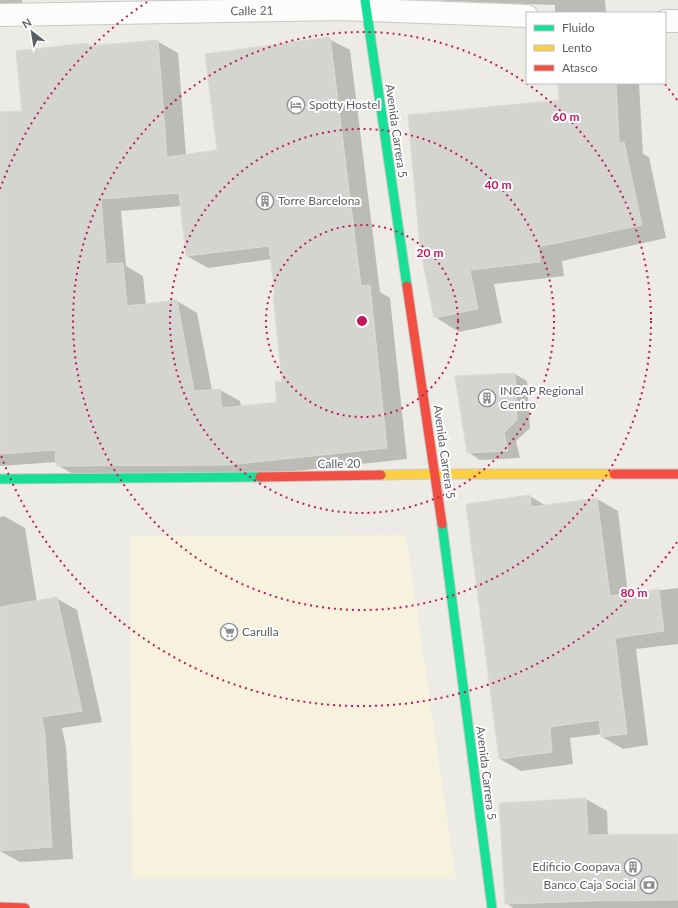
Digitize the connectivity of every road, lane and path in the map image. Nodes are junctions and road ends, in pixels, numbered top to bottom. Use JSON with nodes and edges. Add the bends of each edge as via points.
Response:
{"nodes":[{"id":1,"x":366,"y":5,"type":"edge"},
{"id":2,"x":0,"y":15,"type":"edge"},
{"id":3,"x":526,"y":16,"type":"edge"},
{"id":4,"x":666,"y":21,"type":"edge"},
{"id":5,"x":678,"y":21,"type":"edge"},
{"id":6,"x":435,"y":474,"type":"junction"},
{"id":7,"x":678,"y":474,"type":"edge"},
{"id":8,"x":0,"y":479,"type":"edge"},
{"id":9,"x":0,"y":907,"type":"edge"},
{"id":10,"x":25,"y":908,"type":"edge"},
{"id":11,"x":492,"y":908,"type":"edge"}],
"edges":[{"from":1,"to":2,"type":"street","name":"Calle 21","via":[[341,9]]},
{"from":1,"to":3,"type":"street","name":"Calle 21"},
{"from":1,"to":6,"type":"main road","name":"Avenida Carrera 5"},
{"from":4,"to":5,"type":"street"},
{"from":6,"to":7,"type":"main road","name":"Calle 20"},
{"from":6,"to":8,"type":"main road","name":"Calle 20"},
{"from":6,"to":11,"type":"main road","name":"Avenida Carrera 5"},
{"from":9,"to":10,"type":"main road"}]}
